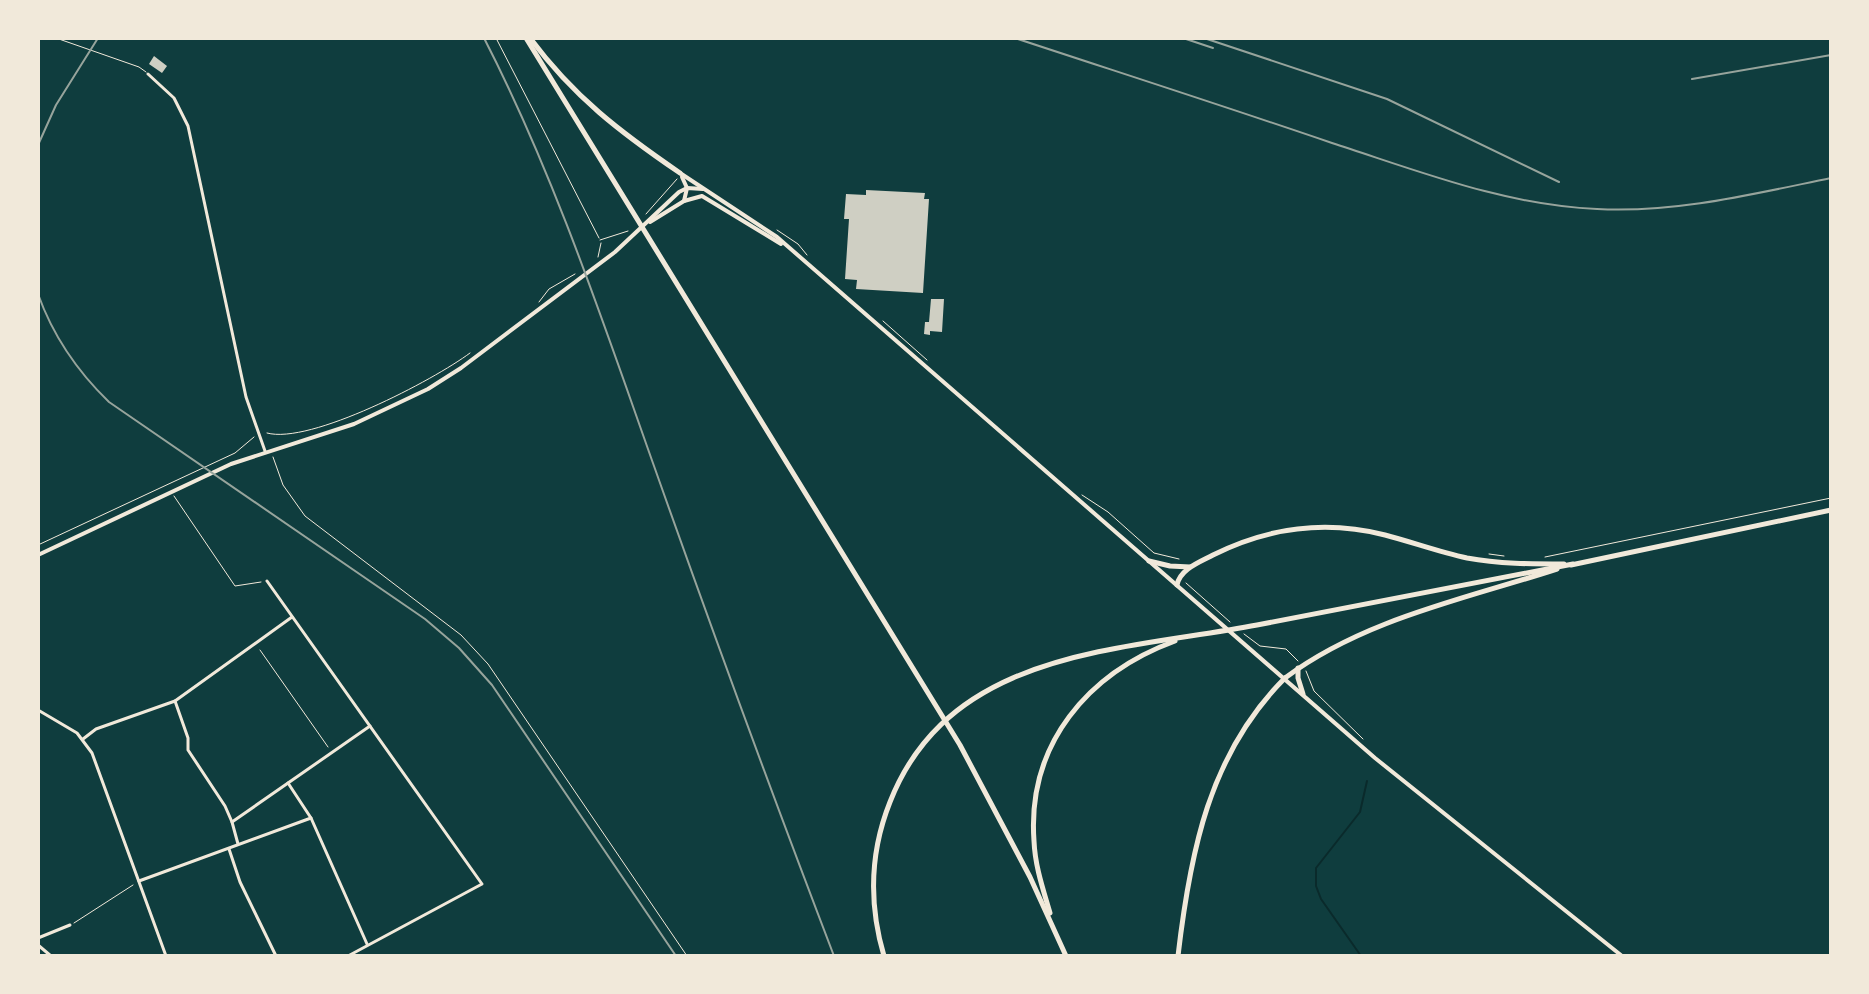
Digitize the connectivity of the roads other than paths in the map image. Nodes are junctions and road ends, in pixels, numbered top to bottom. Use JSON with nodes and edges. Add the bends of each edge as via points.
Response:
{"nodes":[{"id":1,"x":56,"y":38,"type":"edge"},
{"id":2,"x":528,"y":38,"type":"edge"},
{"id":3,"x":148,"y":74,"type":"joint"},
{"id":4,"x":680,"y":173,"type":"junction"},
{"id":5,"x":687,"y":188,"type":"junction"},
{"id":6,"x":706,"y":189,"type":"junction"},
{"id":7,"x":684,"y":201,"type":"junction"},
{"id":8,"x":648,"y":223,"type":"junction"},
{"id":9,"x":787,"y":247,"type":"junction"},
{"id":10,"x":268,"y":451,"type":"junction"},
{"id":11,"x":1831,"y":510,"type":"edge"},
{"id":12,"x":38,"y":555,"type":"edge"},
{"id":13,"x":1149,"y":561,"type":"junction"},
{"id":14,"x":1573,"y":564,"type":"junction"},
{"id":15,"x":1191,"y":566,"type":"junction"},
{"id":16,"x":267,"y":581,"type":"road end"},
{"id":17,"x":1177,"y":585,"type":"junction"},
{"id":18,"x":293,"y":616,"type":"junction"},
{"id":19,"x":1187,"y":637,"type":"junction"},
{"id":20,"x":1300,"y":666,"type":"junction"},
{"id":21,"x":1285,"y":678,"type":"junction"},
{"id":22,"x":1303,"y":694,"type":"junction"},
{"id":23,"x":175,"y":701,"type":"junction"},
{"id":24,"x":38,"y":710,"type":"edge"},
{"id":25,"x":370,"y":726,"type":"junction"},
{"id":26,"x":83,"y":739,"type":"junction"},
{"id":27,"x":288,"y":783,"type":"junction"},
{"id":28,"x":311,"y":818,"type":"junction"},
{"id":29,"x":232,"y":822,"type":"junction"},
{"id":30,"x":238,"y":844,"type":"junction"},
{"id":31,"x":229,"y":849,"type":"junction"},
{"id":32,"x":139,"y":881,"type":"junction"},
{"id":33,"x":70,"y":925,"type":"road end"},
{"id":34,"x":1054,"y":930,"type":"junction"},
{"id":35,"x":38,"y":938,"type":"edge"},
{"id":36,"x":38,"y":945,"type":"edge"},
{"id":37,"x":368,"y":945,"type":"junction"},
{"id":38,"x":51,"y":956,"type":"edge"},
{"id":39,"x":166,"y":956,"type":"edge"},
{"id":40,"x":276,"y":956,"type":"edge"},
{"id":41,"x":348,"y":956,"type":"edge"},
{"id":42,"x":884,"y":956,"type":"edge"},
{"id":43,"x":1066,"y":956,"type":"edge"},
{"id":44,"x":1178,"y":956,"type":"edge"},
{"id":45,"x":1622,"y":956,"type":"edge"}],
"edges":[{"from":1,"to":3,"type":"lane"},
{"from":2,"to":4,"type":"main road","via":[[622,134]]},
{"from":2,"to":34,"type":"main road","via":[[960,745]]},
{"from":3,"to":10,"type":"street","via":[[174,98],[188,126],[246,397]]},
{"from":4,"to":5,"type":"street"},
{"from":4,"to":6,"type":"street"},
{"from":5,"to":6,"type":"street"},
{"from":5,"to":7,"type":"street"},
{"from":5,"to":8,"type":"street"},
{"from":6,"to":9,"type":"street"},
{"from":7,"to":8,"type":"street"},
{"from":7,"to":9,"type":"street","via":[[708,198]]},
{"from":8,"to":10,"type":"street","via":[[428,389],[354,424]]},
{"from":9,"to":13,"type":"street"},
{"from":10,"to":12,"type":"street"},
{"from":11,"to":14,"type":"main road"},
{"from":13,"to":15,"type":"main road"},
{"from":13,"to":17,"type":"street"},
{"from":14,"to":15,"type":"main road","via":[[1490,561],[1371,532],[1322,527],[1249,539]]},
{"from":14,"to":19,"type":"main road"},
{"from":14,"to":20,"type":"main road","via":[[1368,631]]},
{"from":15,"to":17,"type":"main road"},
{"from":16,"to":18,"type":"street"},
{"from":17,"to":21,"type":"street"},
{"from":18,"to":23,"type":"street"},
{"from":18,"to":25,"type":"street"},
{"from":19,"to":34,"type":"main road","via":[[1132,660],[1098,684],[1066,721],[1047,755],[1036,795],[1033,840]]},
{"from":19,"to":42,"type":"main road","via":[[1066,659],[1013,676],[941,724],[898,784],[878,841],[874,900]]},
{"from":20,"to":21,"type":"main road"},
{"from":20,"to":22,"type":"main road"},
{"from":21,"to":22,"type":"street"},
{"from":21,"to":44,"type":"main road","via":[[1236,739],[1211,791],[1191,866]]},
{"from":22,"to":45,"type":"street"},
{"from":23,"to":26,"type":"street","via":[[96,729]]},
{"from":23,"to":29,"type":"street","via":[[188,750]]},
{"from":24,"to":26,"type":"street"},
{"from":25,"to":27,"type":"street"},
{"from":25,"to":37,"type":"street","via":[[482,884]]},
{"from":26,"to":32,"type":"street"},
{"from":27,"to":28,"type":"street"},
{"from":27,"to":29,"type":"street"},
{"from":28,"to":30,"type":"street"},
{"from":28,"to":37,"type":"street"},
{"from":29,"to":30,"type":"street"},
{"from":30,"to":31,"type":"street"},
{"from":31,"to":32,"type":"street"},
{"from":31,"to":40,"type":"street"},
{"from":32,"to":39,"type":"street"},
{"from":33,"to":35,"type":"street"},
{"from":34,"to":43,"type":"main road"},
{"from":36,"to":38,"type":"street"},
{"from":37,"to":41,"type":"street"}]}
